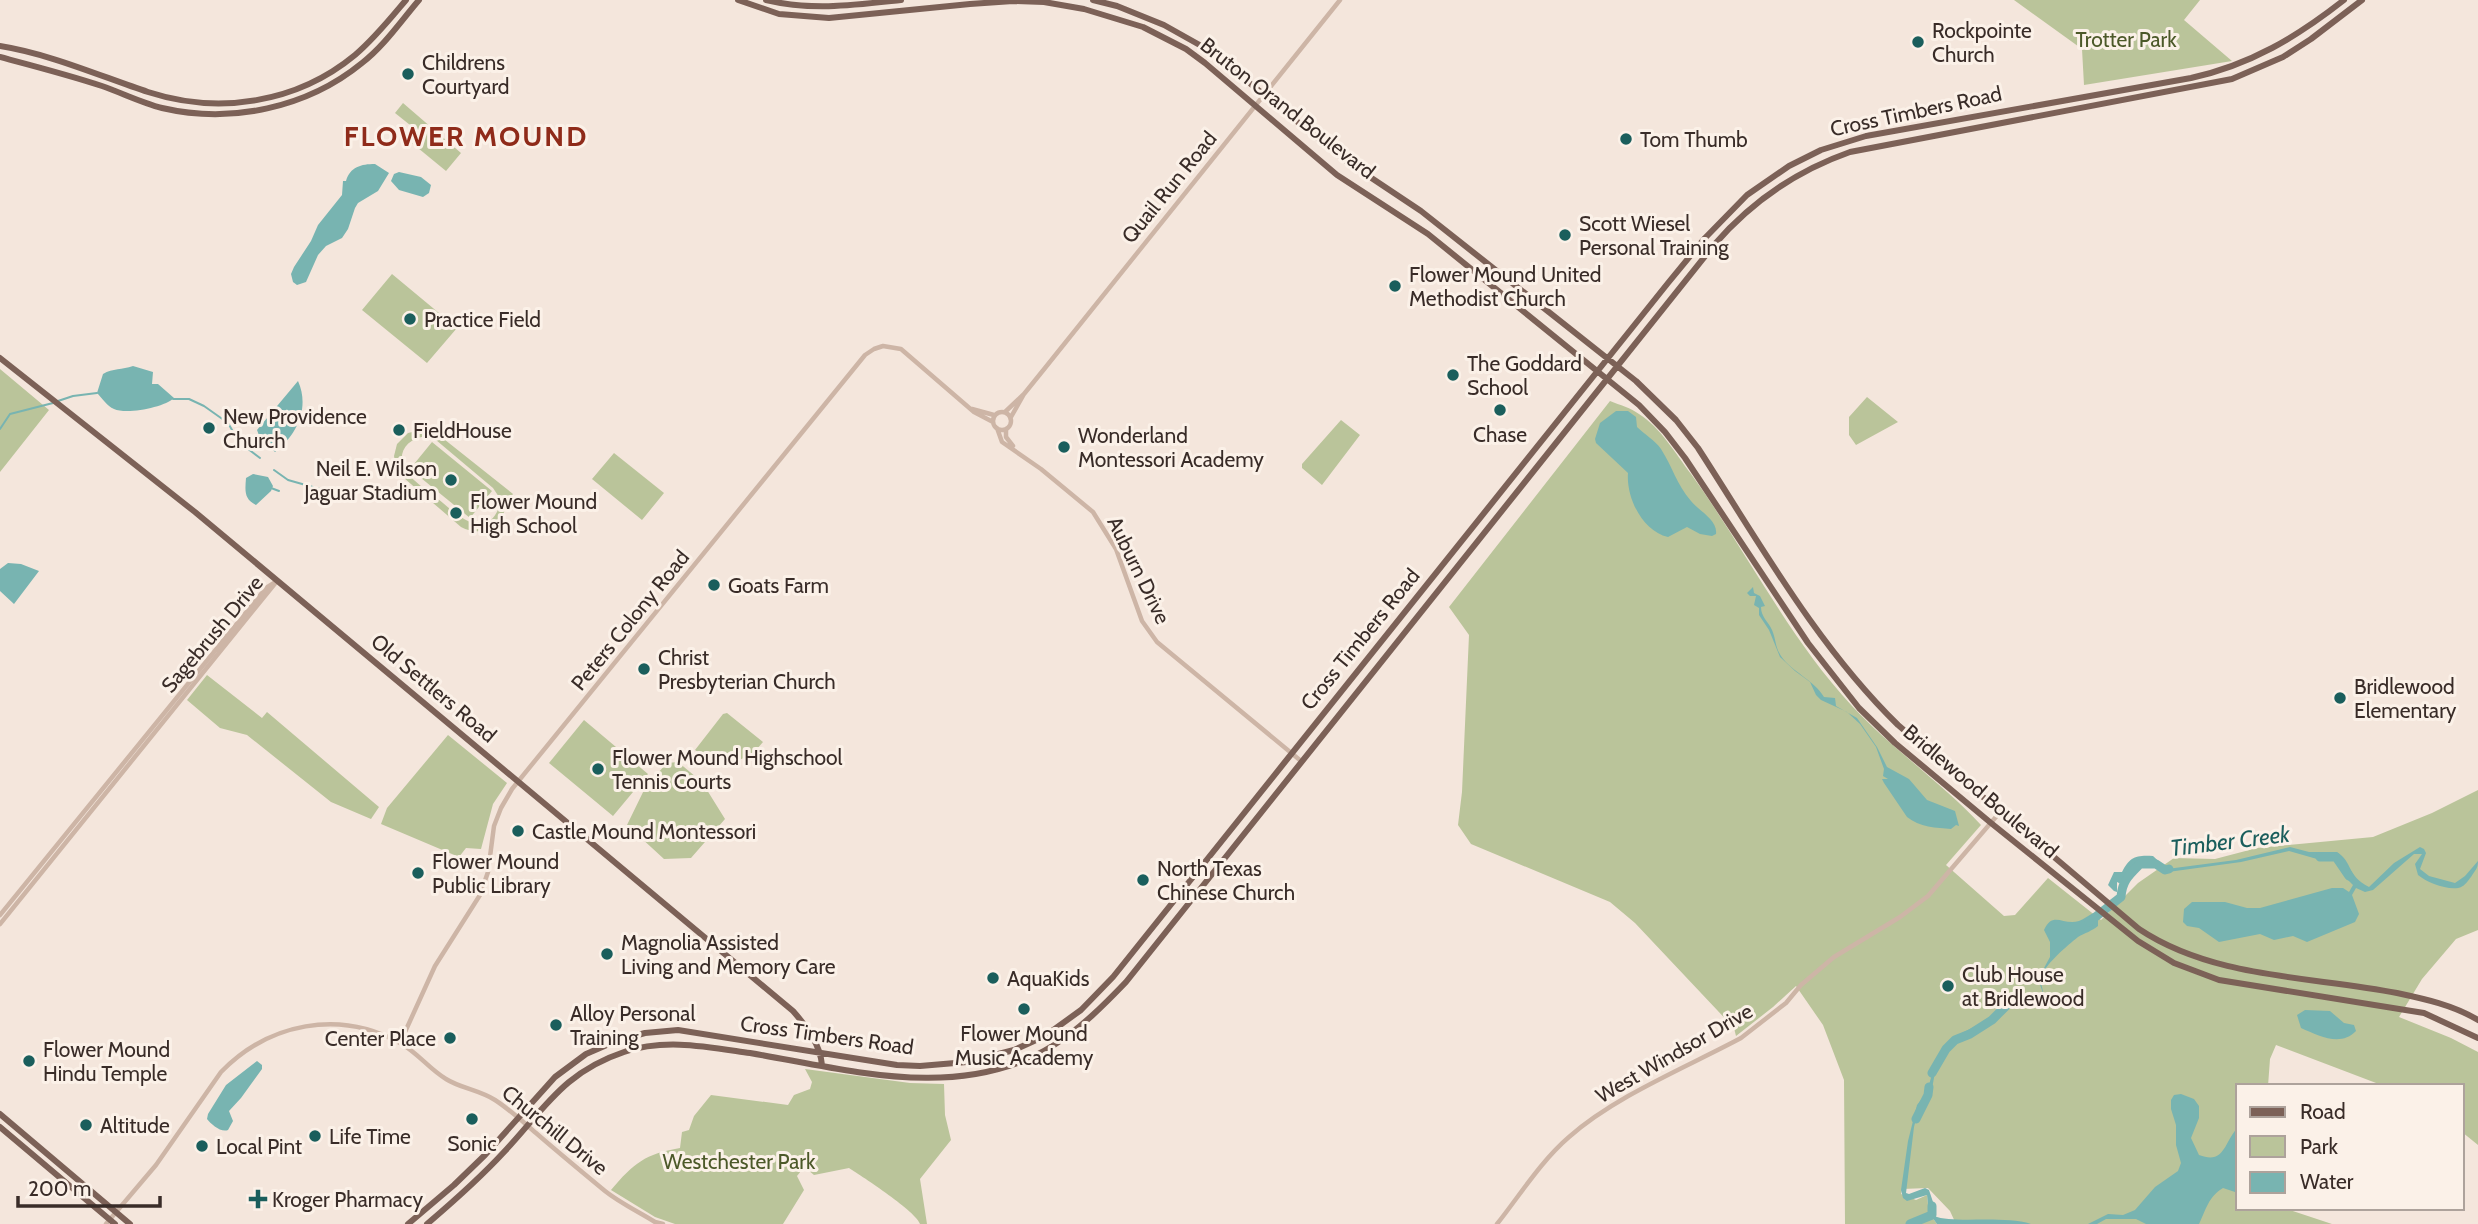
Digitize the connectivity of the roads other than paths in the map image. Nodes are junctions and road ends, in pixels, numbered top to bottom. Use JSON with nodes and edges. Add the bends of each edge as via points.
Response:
{"nodes":[{"id":1,"x":406,"y":0,"type":"edge"},
{"id":2,"x":419,"y":0,"type":"edge"},
{"id":3,"x":738,"y":0,"type":"edge"},
{"id":4,"x":766,"y":0,"type":"edge"},
{"id":5,"x":901,"y":0,"type":"edge"},
{"id":6,"x":1093,"y":0,"type":"edge"},
{"id":7,"x":1340,"y":0,"type":"edge"},
{"id":8,"x":2344,"y":0,"type":"edge"},
{"id":9,"x":2361,"y":0,"type":"edge"},
{"id":10,"x":389,"y":20,"type":"junction"},
{"id":11,"x":397,"y":26,"type":"junction"},
{"id":12,"x":0,"y":46,"type":"edge"},
{"id":13,"x":0,"y":57,"type":"edge"},
{"id":14,"x":1264,"y":94,"type":"junction"},
{"id":15,"x":1255,"y":105,"type":"junction"},
{"id":16,"x":1723,"y":218,"type":"junction"},
{"id":17,"x":1731,"y":224,"type":"junction"},
{"id":18,"x":1532,"y":297,"type":"junction"},
{"id":19,"x":1522,"y":309,"type":"junction"},
{"id":20,"x":0,"y":358,"type":"edge"},
{"id":21,"x":1609,"y":359,"type":"junction"},
{"id":22,"x":1618,"y":366,"type":"junction"},
{"id":23,"x":1599,"y":371,"type":"junction"},
{"id":24,"x":1608,"y":379,"type":"junction"},
{"id":25,"x":1024,"y":394,"type":"junction"},
{"id":26,"x":972,"y":409,"type":"junction"},
{"id":27,"x":1005,"y":412,"type":"junction"},
{"id":28,"x":994,"y":415,"type":"junction"},
{"id":29,"x":1011,"y":418,"type":"junction"},
{"id":30,"x":993,"y":422,"type":"junction"},
{"id":31,"x":997,"y":428,"type":"junction"},
{"id":32,"x":1006,"y":429,"type":"junction"},
{"id":33,"x":1013,"y":447,"type":"junction"},
{"id":34,"x":277,"y":581,"type":"junction"},
{"id":35,"x":155,"y":729,"type":"junction"},
{"id":36,"x":1291,"y":753,"type":"junction"},
{"id":37,"x":1301,"y":761,"type":"junction"},
{"id":38,"x":519,"y":781,"type":"junction"},
{"id":39,"x":1969,"y":785,"type":"junction"},
{"id":40,"x":1959,"y":797,"type":"junction"},
{"id":41,"x":2001,"y":811,"type":"junction"},
{"id":42,"x":1990,"y":823,"type":"junction"},
{"id":43,"x":0,"y":915,"type":"edge"},
{"id":44,"x":0,"y":924,"type":"edge"},
{"id":45,"x":2478,"y":1020,"type":"edge"},
{"id":46,"x":694,"y":1032,"type":"junction"},
{"id":47,"x":2478,"y":1038,"type":"edge"},
{"id":48,"x":400,"y":1042,"type":"junction"},
{"id":49,"x":694,"y":1045,"type":"junction"},
{"id":50,"x":820,"y":1052,"type":"junction"},
{"id":51,"x":822,"y":1065,"type":"junction"},
{"id":52,"x":0,"y":1114,"type":"edge"},
{"id":53,"x":518,"y":1119,"type":"junction"},
{"id":54,"x":8,"y":1121,"type":"junction"},
{"id":55,"x":527,"y":1126,"type":"junction"},
{"id":56,"x":1,"y":1128,"type":"edge"},
{"id":57,"x":116,"y":1212,"type":"junction"},
{"id":58,"x":110,"y":1222,"type":"edge"},
{"id":59,"x":130,"y":1224,"type":"edge"},
{"id":60,"x":408,"y":1224,"type":"edge"},
{"id":61,"x":427,"y":1224,"type":"edge"},
{"id":62,"x":663,"y":1224,"type":"edge"},
{"id":63,"x":1497,"y":1224,"type":"edge"}],
"edges":[{"from":1,"to":10,"type":"main road"},
{"from":2,"to":11,"type":"main road"},
{"from":3,"to":15,"type":"main road","name":"Bruton Orand Boulevard","via":[[779,14],[830,18],[1013,1],[1084,9],[1143,27],[1176,44]]},
{"from":4,"to":5,"type":"main road","via":[[828,8]]},
{"from":6,"to":14,"type":"main road","name":"Bruton Orand Boulevard","via":[[1140,15],[1193,41]]},
{"from":7,"to":14,"type":"street","name":"Quail Run Road"},
{"from":8,"to":16,"type":"main road","name":"Cross Timbers Road","via":[[2273,49],[2210,74],[1866,136],[1821,150],[1771,177]]},
{"from":9,"to":17,"type":"main road","name":"Cross Timbers Road","via":[[2283,57],[2232,79],[1850,152],[1775,188]]},
{"from":10,"to":11,"type":"main road"},
{"from":10,"to":12,"type":"main road","via":[[355,55],[325,76],[266,99],[238,103],[199,103],[150,93]]},
{"from":11,"to":13,"type":"main road","via":[[362,64],[325,89],[290,103],[241,113],[159,107]]},
{"from":14,"to":15,"type":"street","name":"Quail Run Road"},
{"from":14,"to":18,"type":"main road","name":"Bruton Orand Boulevard","via":[[1346,161],[1421,211]]},
{"from":15,"to":19,"type":"main road","name":"Bruton Orand Boulevard","via":[[1337,175],[1421,229]]},
{"from":15,"to":25,"type":"street","name":"Quail Run Road"},
{"from":16,"to":17,"type":"main road"},
{"from":16,"to":21,"type":"main road","name":"Cross Timbers Road"},
{"from":17,"to":22,"type":"main road","name":"Cross Timbers Road"},
{"from":18,"to":19,"type":"main road"},
{"from":18,"to":21,"type":"main road","name":"Bruton Orand Boulevard"},
{"from":19,"to":23,"type":"main road","name":"Bruton Orand Boulevard"},
{"from":20,"to":34,"type":"main road","name":"Old Settlers Road"},
{"from":21,"to":22,"type":"main road","name":"Bridlewood Boulevard"},
{"from":21,"to":23,"type":"main road","name":"Cross Timbers Road"},
{"from":22,"to":24,"type":"main road","name":"Cross Timbers Road"},
{"from":22,"to":39,"type":"main road","name":"Bridlewood Boulevard","via":[[1686,433],[1854,678],[1898,724]]},
{"from":23,"to":24,"type":"main road","name":"Bridlewood Boulevard"},
{"from":23,"to":36,"type":"main road","name":"Cross Timbers Road"},
{"from":24,"to":37,"type":"main road","name":"Cross Timbers Road"},
{"from":24,"to":40,"type":"main road","name":"Bridlewood Boulevard","via":[[1657,423],[1685,458],[1848,695]]},
{"from":25,"to":27,"type":"street","name":"Quail Run Road"},
{"from":25,"to":29,"type":"street","name":"Quail Run Road"},
{"from":26,"to":28,"type":"street","name":"Peters Colony Road"},
{"from":26,"to":30,"type":"street","name":"Peters Colony Road"},
{"from":26,"to":38,"type":"street","name":"Peters Colony Road","via":[[897,347],[879,347],[864,355]]},
{"from":27,"to":28,"type":"street"},
{"from":27,"to":29,"type":"street"},
{"from":28,"to":30,"type":"street"},
{"from":29,"to":32,"type":"street"},
{"from":30,"to":31,"type":"street"},
{"from":31,"to":32,"type":"street"},
{"from":31,"to":33,"type":"street","name":"Auburn Drive","via":[[1002,442]]},
{"from":32,"to":33,"type":"street"},
{"from":33,"to":36,"type":"street","name":"Auburn Drive","via":[[1099,520],[1116,550],[1142,621],[1157,642]]},
{"from":34,"to":35,"type":"street","name":"Sagebrush Drive","via":[[266,588]]},
{"from":34,"to":38,"type":"main road","name":"Old Settlers Road"},
{"from":35,"to":43,"type":"street","name":"Sagebrush Drive"},
{"from":35,"to":44,"type":"street","name":"Sagebrush Drive"},
{"from":36,"to":37,"type":"street","name":"Auburn Drive"},
{"from":36,"to":50,"type":"main road","name":"Cross Timbers Road","via":[[1113,977],[1081,1010],[1045,1036],[992,1056],[920,1066]]},
{"from":37,"to":51,"type":"main road","name":"Cross Timbers Road","via":[[1126,982],[1054,1045],[1020,1062],[947,1077],[897,1077]]},
{"from":38,"to":48,"type":"street","name":"Peters Colony Road","via":[[496,820],[480,895],[435,966]]},
{"from":38,"to":50,"type":"main road","name":"Old Settlers Road","via":[[793,1011]]},
{"from":39,"to":40,"type":"main road"},
{"from":39,"to":41,"type":"main road","name":"Bridlewood Boulevard"},
{"from":40,"to":42,"type":"main road","name":"Bridlewood Boulevard"},
{"from":41,"to":42,"type":"street","name":"West Windsor Drive"},
{"from":41,"to":45,"type":"main road","name":"Bridlewood Boulevard","via":[[2098,897],[2157,940],[2206,961],[2429,1000]]},
{"from":42,"to":47,"type":"main road","name":"Bridlewood Boulevard","via":[[2162,956],[2210,977],[2424,1013]]},
{"from":42,"to":63,"type":"street","name":"West Windsor Drive","via":[[1928,896],[1834,957],[1758,1026],[1603,1111],[1573,1133]]},
{"from":46,"to":49,"type":"main road"},
{"from":46,"to":50,"type":"main road","name":"Cross Timbers Road"},
{"from":46,"to":53,"type":"main road","name":"Cross Timbers Road","via":[[645,1033],[599,1047],[555,1077]]},
{"from":48,"to":53,"type":"street","name":"Churchill Drive","via":[[446,1079],[497,1101]]},
{"from":48,"to":57,"type":"street","name":"Churchill Drive","via":[[361,1027],[334,1023],[297,1027],[260,1041],[221,1072],[156,1165]]},
{"from":49,"to":51,"type":"main road","name":"Cross Timbers Road"},
{"from":49,"to":55,"type":"main road","name":"Cross Timbers Road","via":[[636,1048],[593,1065],[562,1087]]},
{"from":50,"to":51,"type":"main road","name":"Old Settlers Road"},
{"from":52,"to":54,"type":"main road"},
{"from":53,"to":55,"type":"street","name":"Churchill Drive"},
{"from":53,"to":60,"type":"main road","name":"Cross Timbers Road","via":[[454,1185]]},
{"from":54,"to":56,"type":"main road"},
{"from":54,"to":57,"type":"main road"},
{"from":55,"to":61,"type":"main road","name":"Cross Timbers Road","via":[[475,1182]]},
{"from":55,"to":62,"type":"street","name":"Churchill Drive","via":[[608,1193]]},
{"from":56,"to":58,"type":"main road"},
{"from":57,"to":58,"type":"street","name":"Churchill Drive"},
{"from":57,"to":59,"type":"main road"}]}
